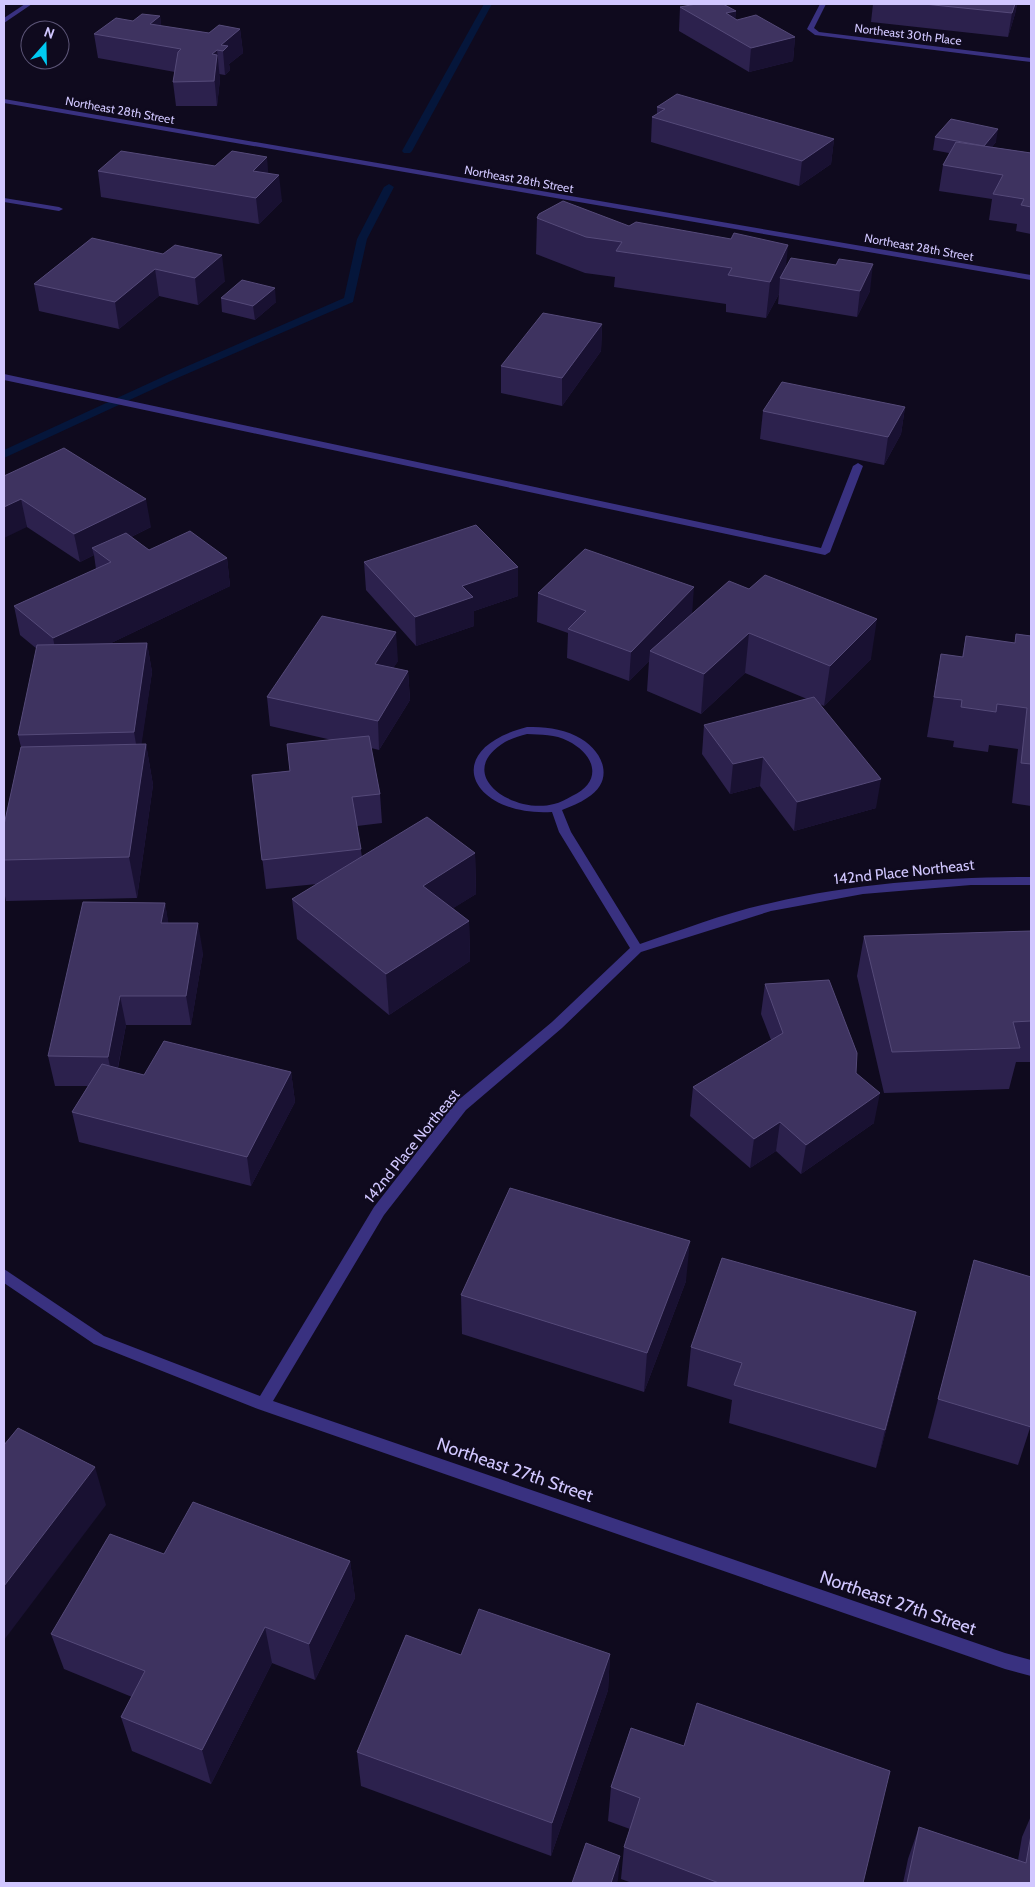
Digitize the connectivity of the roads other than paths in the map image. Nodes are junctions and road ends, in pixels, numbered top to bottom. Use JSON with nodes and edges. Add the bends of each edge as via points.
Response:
{"nodes":[{"id":1,"x":29,"y":4,"type":"edge"},
{"id":2,"x":823,"y":4,"type":"edge"},
{"id":3,"x":4,"y":21,"type":"edge"},
{"id":4,"x":1031,"y":60,"type":"edge"},
{"id":5,"x":4,"y":102,"type":"edge"},
{"id":6,"x":4,"y":200,"type":"edge"},
{"id":7,"x":59,"y":209,"type":"dead end"},
{"id":8,"x":1031,"y":278,"type":"edge"},
{"id":9,"x":4,"y":377,"type":"edge"},
{"id":10,"x":858,"y":466,"type":"dead end"},
{"id":11,"x":556,"y":808,"type":"junction"},
{"id":12,"x":1031,"y":881,"type":"edge"},
{"id":13,"x":637,"y":949,"type":"junction"},
{"id":14,"x":4,"y":1275,"type":"edge"},
{"id":15,"x":262,"y":1404,"type":"junction"},
{"id":16,"x":1031,"y":1668,"type":"edge"}],
"edges":[{"from":1,"to":3,"type":"street"},
{"from":2,"to":4,"type":"street","name":"Northeast 30th Place","via":[[810,29],[818,34]]},
{"from":5,"to":8,"type":"street","name":"Northeast 28th Street"},
{"from":6,"to":7,"type":"street"},
{"from":9,"to":10,"type":"street","via":[[825,552]]},
{"from":11,"to":11,"type":"street","via":[[575,802],[590,792],[598,780],[600,766],[594,753],[582,742],[564,734],[544,731],[504,737],[490,746],[480,759],[478,772],[489,792],[512,806]]},
{"from":11,"to":13,"type":"street","via":[[565,832]]},
{"from":12,"to":13,"type":"street","name":"142nd Place Northeast","via":[[971,881],[863,890],[770,907]]},
{"from":13,"to":15,"type":"street","name":"142nd Place Northeast","via":[[557,1025],[461,1106],[379,1211]]},
{"from":14,"to":15,"type":"street","name":"Northeast 27th Street","via":[[99,1340]]},
{"from":15,"to":16,"type":"street","name":"Northeast 27th Street"}]}
